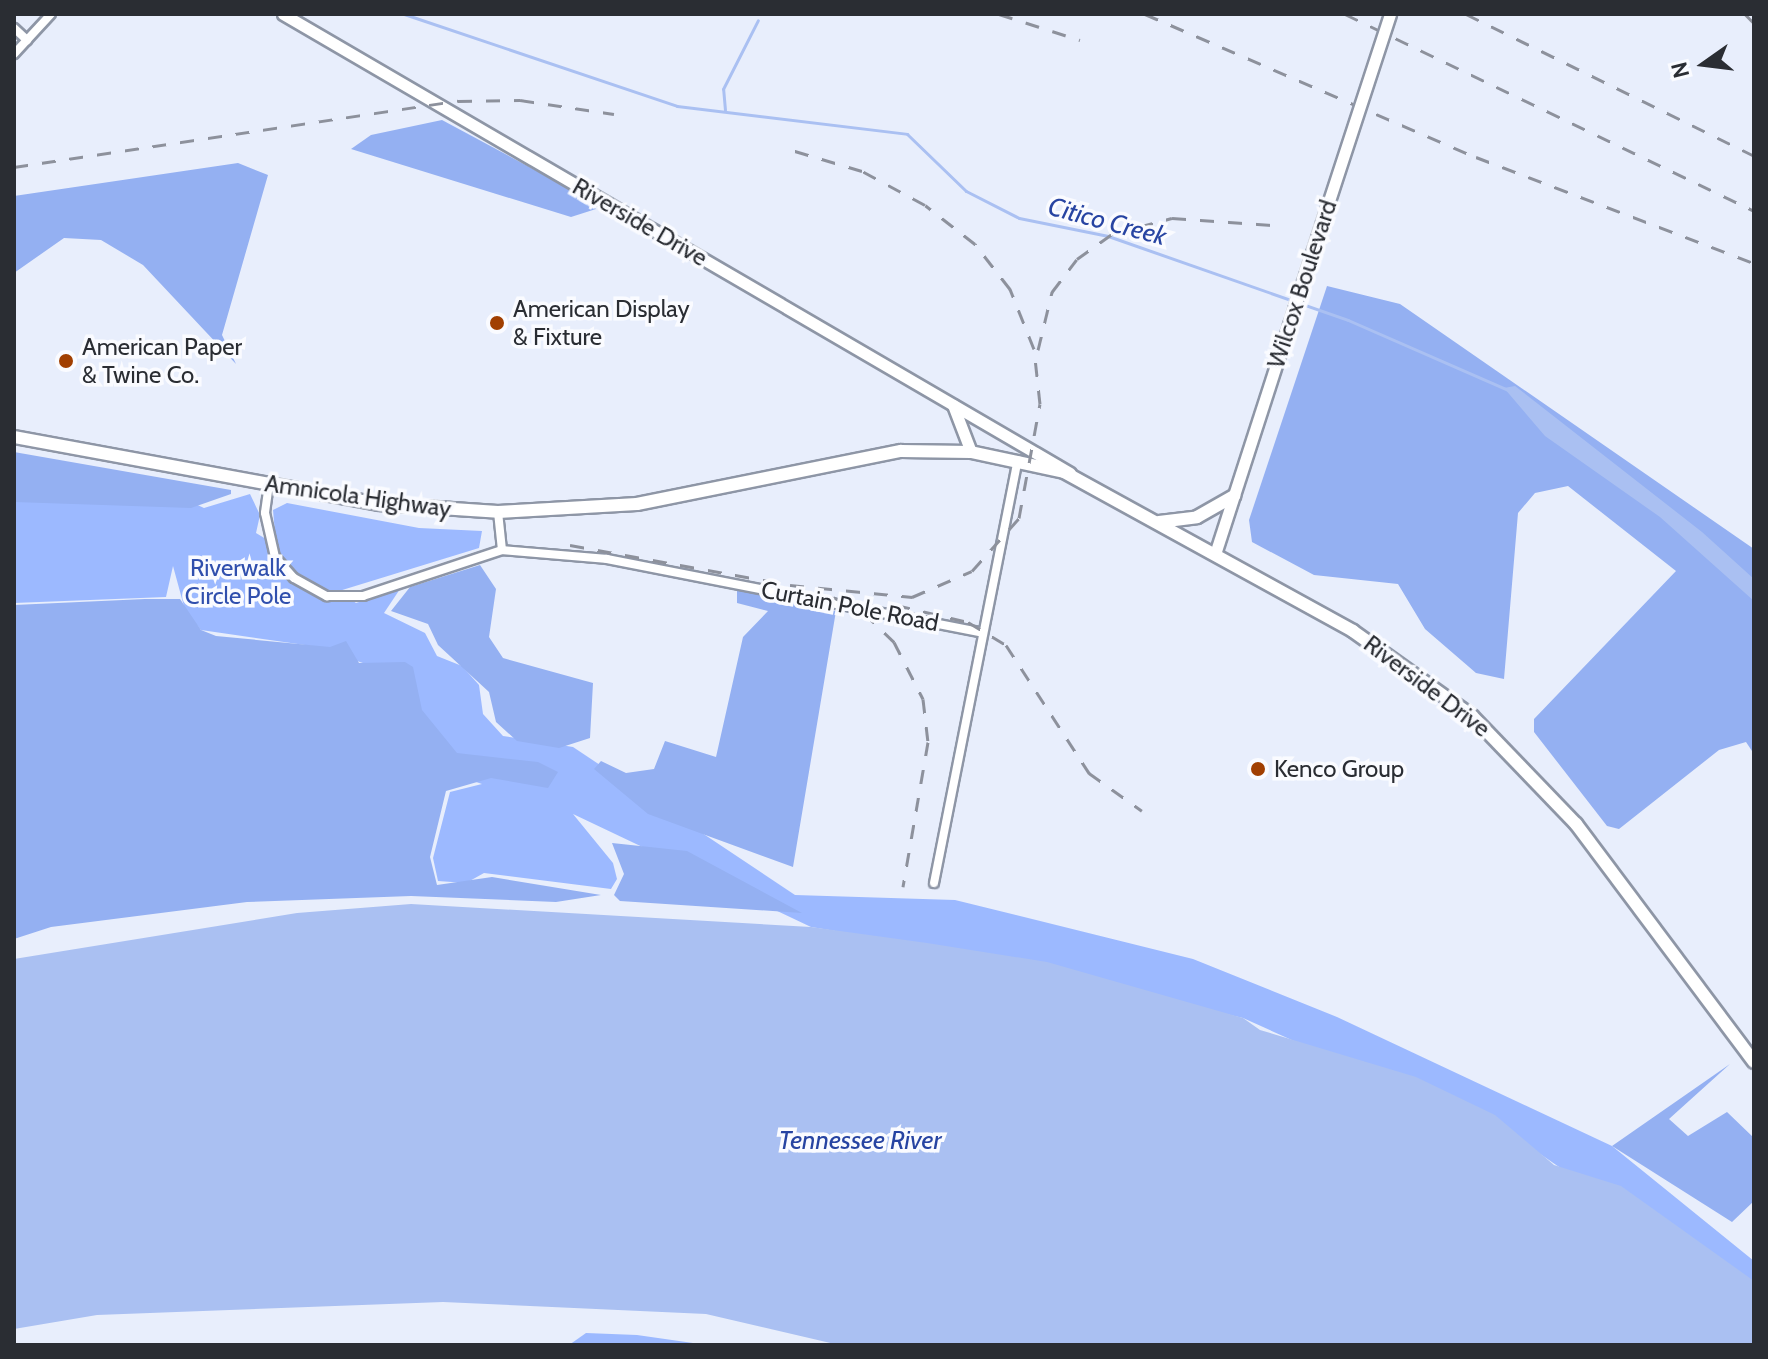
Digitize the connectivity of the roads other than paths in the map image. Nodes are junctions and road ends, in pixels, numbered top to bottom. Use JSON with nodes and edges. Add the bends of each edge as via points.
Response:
{"nodes":[{"id":1,"x":51,"y":14,"type":"edge"},
{"id":2,"x":283,"y":14,"type":"edge"},
{"id":3,"x":1390,"y":14,"type":"edge"},
{"id":4,"x":14,"y":28,"type":"edge"},
{"id":5,"x":27,"y":40,"type":"junction"},
{"id":6,"x":14,"y":54,"type":"edge"},
{"id":7,"x":951,"y":402,"type":"junction"},
{"id":8,"x":14,"y":437,"type":"edge"},
{"id":9,"x":971,"y":452,"type":"junction"},
{"id":10,"x":988,"y":454,"type":"joint"},
{"id":11,"x":1018,"y":459,"type":"junction"},
{"id":12,"x":1079,"y":479,"type":"junction"},
{"id":13,"x":269,"y":484,"type":"junction"},
{"id":14,"x":1234,"y":496,"type":"junction"},
{"id":15,"x":498,"y":512,"type":"junction"},
{"id":16,"x":1158,"y":522,"type":"junction"},
{"id":17,"x":502,"y":550,"type":"junction"},
{"id":18,"x":1215,"y":554,"type":"junction"},
{"id":19,"x":983,"y":633,"type":"junction"},
{"id":20,"x":934,"y":883,"type":"dead end"},
{"id":21,"x":1754,"y":1062,"type":"edge"}],
"edges":[{"from":1,"to":5,"type":"street"},
{"from":2,"to":7,"type":"street","name":"Riverside Drive"},
{"from":3,"to":14,"type":"street","name":"Wilcox Boulevard","bridge":true},
{"from":4,"to":5,"type":"street"},
{"from":5,"to":6,"type":"street"},
{"from":7,"to":9,"type":"street"},
{"from":7,"to":12,"type":"street","name":"Riverside Drive"},
{"from":8,"to":13,"type":"main road","name":"Amnicola Highway"},
{"from":9,"to":10,"type":"main road","name":"Amnicola Highway"},
{"from":9,"to":15,"type":"main road","name":"Amnicola Highway","via":[[885,453],[637,504]]},
{"from":10,"to":11,"type":"main road","name":"Riverside Drive"},
{"from":11,"to":12,"type":"main road","name":"Riverside Drive"},
{"from":11,"to":19,"type":"street"},
{"from":12,"to":16,"type":"main road","name":"Riverside Drive"},
{"from":13,"to":15,"type":"main road","name":"Amnicola Highway","via":[[379,504]]},
{"from":13,"to":17,"type":"street","via":[[265,513],[275,557],[294,578],[327,596],[363,596]]},
{"from":14,"to":16,"type":"main road","via":[[1197,517]]},
{"from":14,"to":18,"type":"street","name":"Wilcox Boulevard"},
{"from":15,"to":17,"type":"street"},
{"from":16,"to":18,"type":"main road","name":"Riverside Drive"},
{"from":17,"to":19,"type":"street","name":"Curtain Pole Road","via":[[596,557]]},
{"from":18,"to":21,"type":"main road","name":"Riverside Drive","via":[[1378,646],[1494,735],[1576,824]]},
{"from":19,"to":20,"type":"street"}]}
